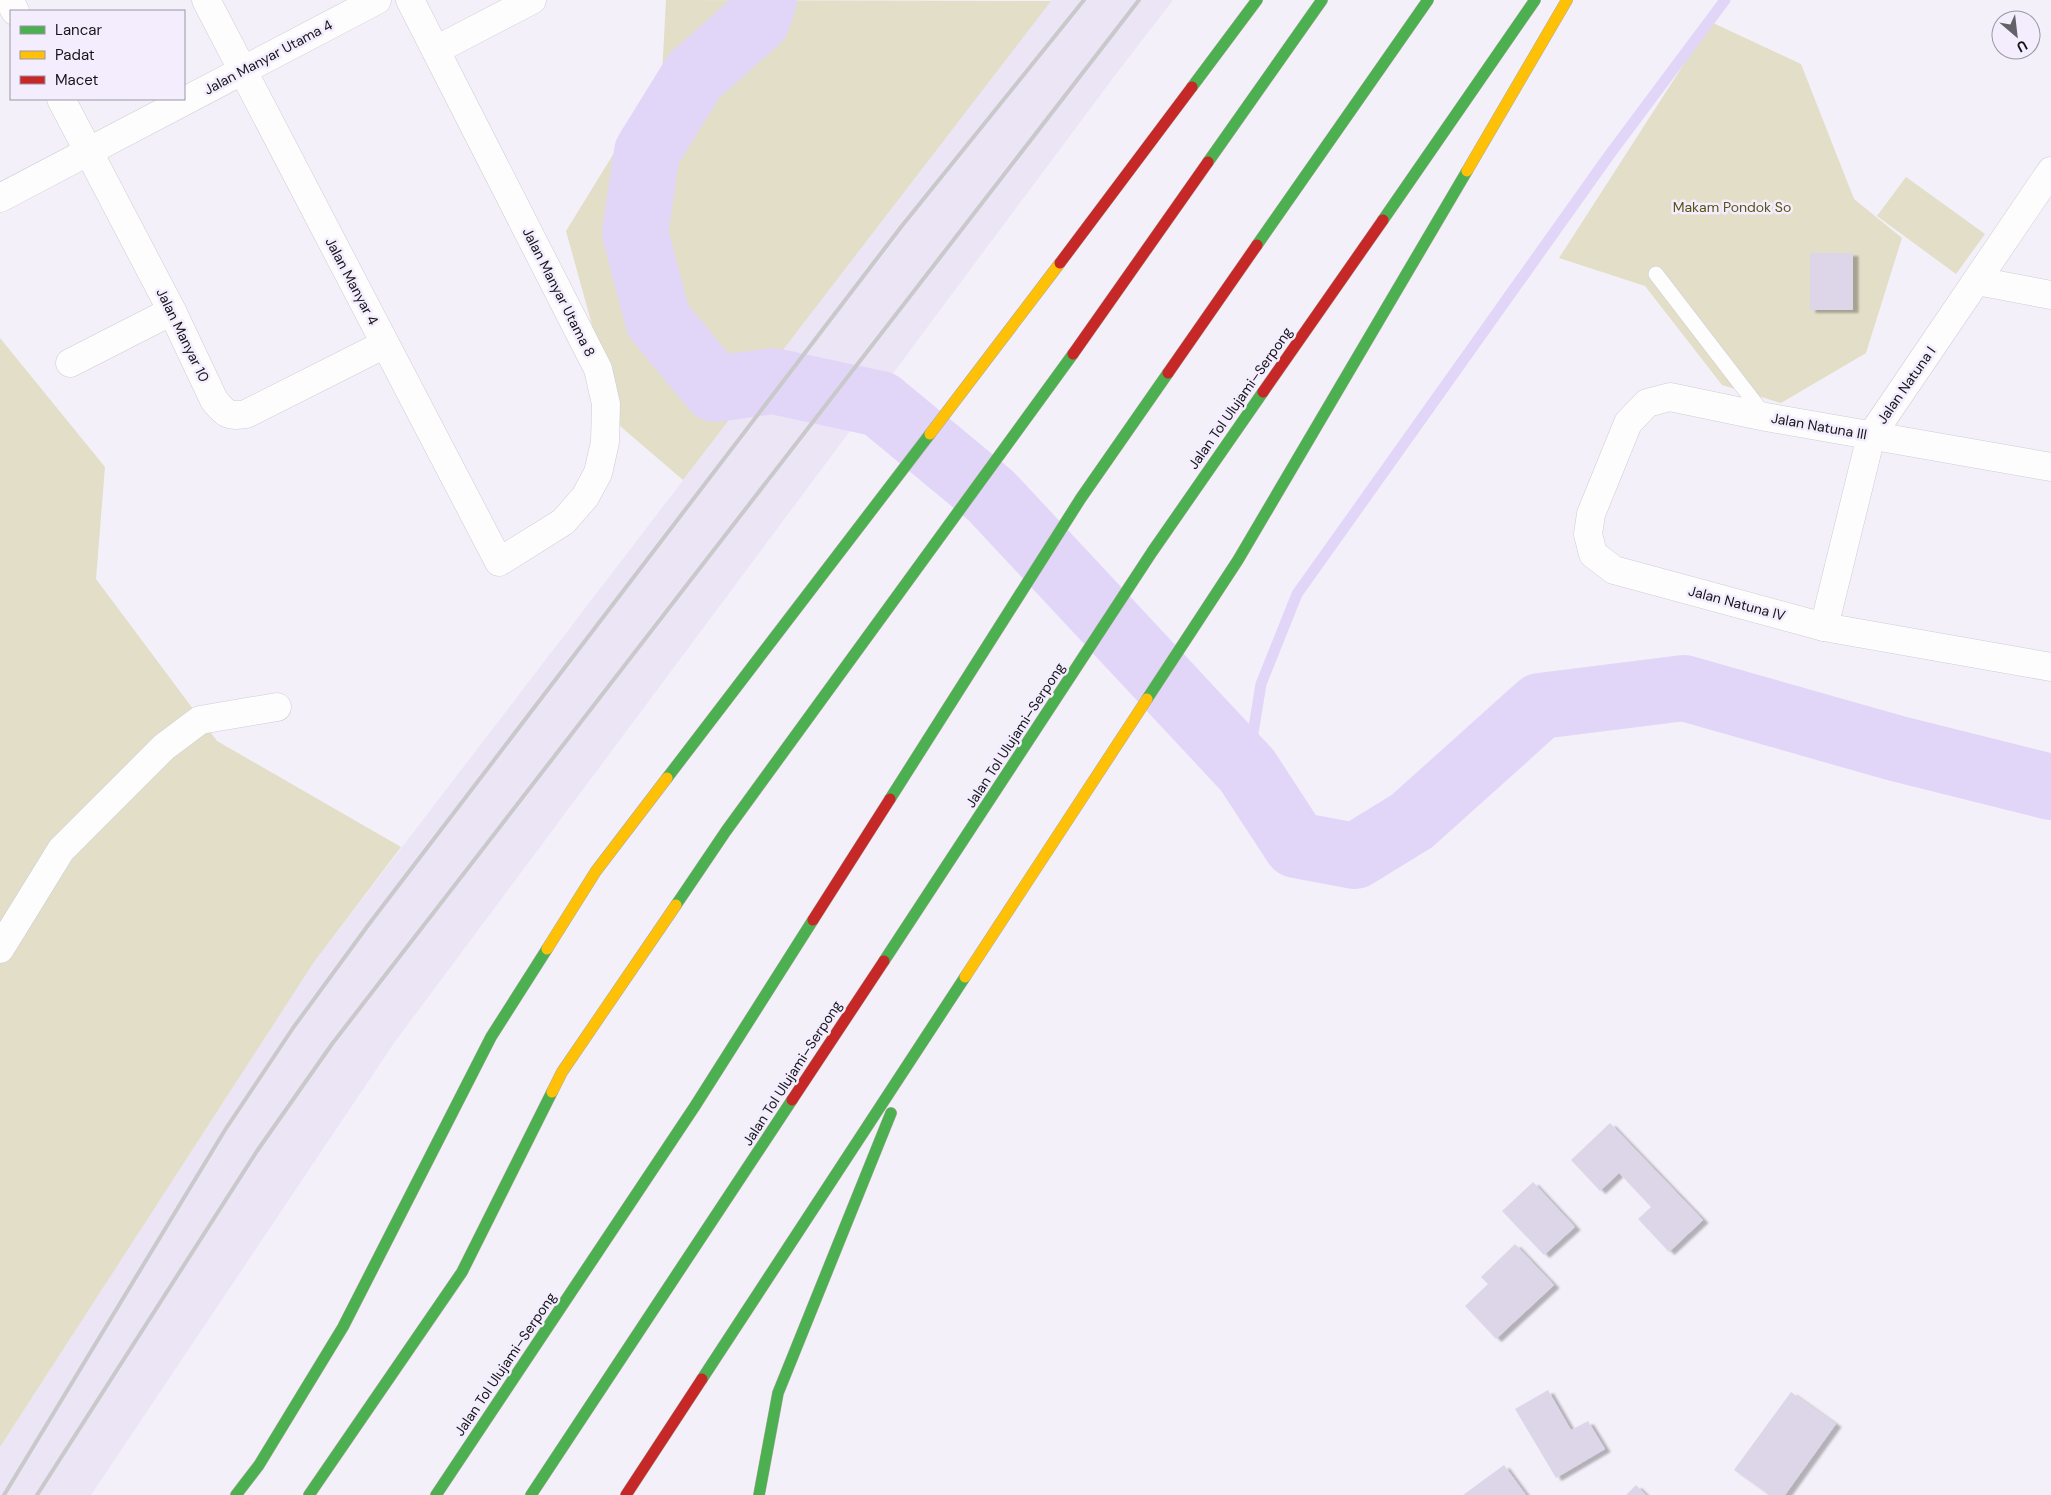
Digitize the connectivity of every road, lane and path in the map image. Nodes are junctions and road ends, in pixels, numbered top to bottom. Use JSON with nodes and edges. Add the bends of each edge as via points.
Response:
{"nodes":[{"id":1,"x":206,"y":0,"type":"edge"},
{"id":2,"x":376,"y":0,"type":"edge"},
{"id":3,"x":410,"y":0,"type":"edge"},
{"id":4,"x":532,"y":0,"type":"edge"},
{"id":5,"x":1257,"y":0,"type":"edge"},
{"id":6,"x":1322,"y":0,"type":"edge"},
{"id":7,"x":1428,"y":0,"type":"edge"},
{"id":8,"x":1535,"y":0,"type":"edge"},
{"id":9,"x":1567,"y":0,"type":"edge"},
{"id":10,"x":436,"y":50,"type":"junction"},
{"id":11,"x":243,"y":71,"type":"junction"},
{"id":12,"x":62,"y":100,"type":"edge"},
{"id":13,"x":88,"y":151,"type":"junction"},
{"id":14,"x":2051,"y":171,"type":"edge"},
{"id":15,"x":0,"y":198,"type":"edge"},
{"id":16,"x":1656,"y":274,"type":"dead end"},
{"id":17,"x":1977,"y":282,"type":"junction"},
{"id":18,"x":2051,"y":295,"type":"edge"},
{"id":19,"x":172,"y":311,"type":"junction"},
{"id":20,"x":385,"y":344,"type":"junction"},
{"id":21,"x":70,"y":363,"type":"dead end"},
{"id":22,"x":1648,"y":403,"type":"joint"},
{"id":23,"x":1766,"y":417,"type":"junction"},
{"id":24,"x":1871,"y":436,"type":"junction"},
{"id":25,"x":2051,"y":467,"type":"edge"},
{"id":26,"x":499,"y":562,"type":"joint"},
{"id":27,"x":1824,"y":627,"type":"junction"},
{"id":28,"x":2051,"y":667,"type":"edge"},
{"id":29,"x":277,"y":707,"type":"dead end"},
{"id":30,"x":0,"y":949,"type":"edge"},
{"id":31,"x":914,"y":1056,"type":"junction"},
{"id":32,"x":236,"y":1495,"type":"edge"},
{"id":33,"x":309,"y":1495,"type":"edge"},
{"id":34,"x":436,"y":1495,"type":"edge"},
{"id":35,"x":532,"y":1495,"type":"edge"},
{"id":36,"x":626,"y":1495,"type":"edge"},
{"id":37,"x":759,"y":1495,"type":"edge"}],
"edges":[{"from":1,"to":11,"type":"street","name":"Jalan Manyar 4"},
{"from":2,"to":11,"type":"street","name":"Jalan Manyar Utama 4"},
{"from":3,"to":10,"type":"street","name":"Jalan Manyar Utama 8"},
{"from":4,"to":10,"type":"street"},
{"from":5,"to":32,"type":"highway","via":[[596,871],[491,1037],[342,1327],[260,1464]]},
{"from":6,"to":33,"type":"highway","via":[[1048,390],[726,831],[562,1072],[462,1272]]},
{"from":7,"to":34,"type":"highway","name":"Jalan Tol Ulujami–Serpong","via":[[1081,498],[695,1106]]},
{"from":8,"to":35,"type":"highway","name":"Jalan Tol Ulujami–Serpong","via":[[1152,552]]},
{"from":9,"to":31,"type":"highway","via":[[1238,560]]},
{"from":10,"to":26,"type":"street","name":"Jalan Manyar Utama 8","via":[[598,369],[606,404],[605,442],[598,473],[585,497],[563,522]]},
{"from":11,"to":13,"type":"street","name":"Jalan Manyar Utama 4"},
{"from":11,"to":20,"type":"street","name":"Jalan Manyar 4"},
{"from":12,"to":13,"type":"street","name":"Jalan Manyar 10"},
{"from":13,"to":15,"type":"street","name":"Jalan Manyar Utama 4"},
{"from":13,"to":19,"type":"street","name":"Jalan Manyar 10"},
{"from":14,"to":17,"type":"street","name":"Jalan Natuna I"},
{"from":16,"to":23,"type":"lane"},
{"from":17,"to":18,"type":"street"},
{"from":17,"to":24,"type":"street","name":"Jalan Natuna I"},
{"from":19,"to":20,"type":"street","name":"Jalan Manyar 10","via":[[214,400],[221,410],[232,416],[246,414]]},
{"from":19,"to":21,"type":"street"},
{"from":20,"to":26,"type":"street","name":"Jalan Manyar 4"},
{"from":22,"to":23,"type":"street","name":"Jalan Natuna III","via":[[1670,397]]},
{"from":22,"to":27,"type":"street","name":"Jalan Natuna IV","via":[[1628,423],[1591,514],[1588,534],[1593,554],[1614,570]]},
{"from":23,"to":24,"type":"street","name":"Jalan Natuna III"},
{"from":24,"to":25,"type":"street","name":"Jalan Natuna III"},
{"from":24,"to":27,"type":"street","name":"Jalan Natuna I"},
{"from":27,"to":28,"type":"street","name":"Jalan Natuna IV"},
{"from":29,"to":30,"type":"street","via":[[200,720],[164,748],[61,850]]},
{"from":31,"to":36,"type":"highway"},
{"from":31,"to":37,"type":"highway","via":[[778,1393]]}]}
